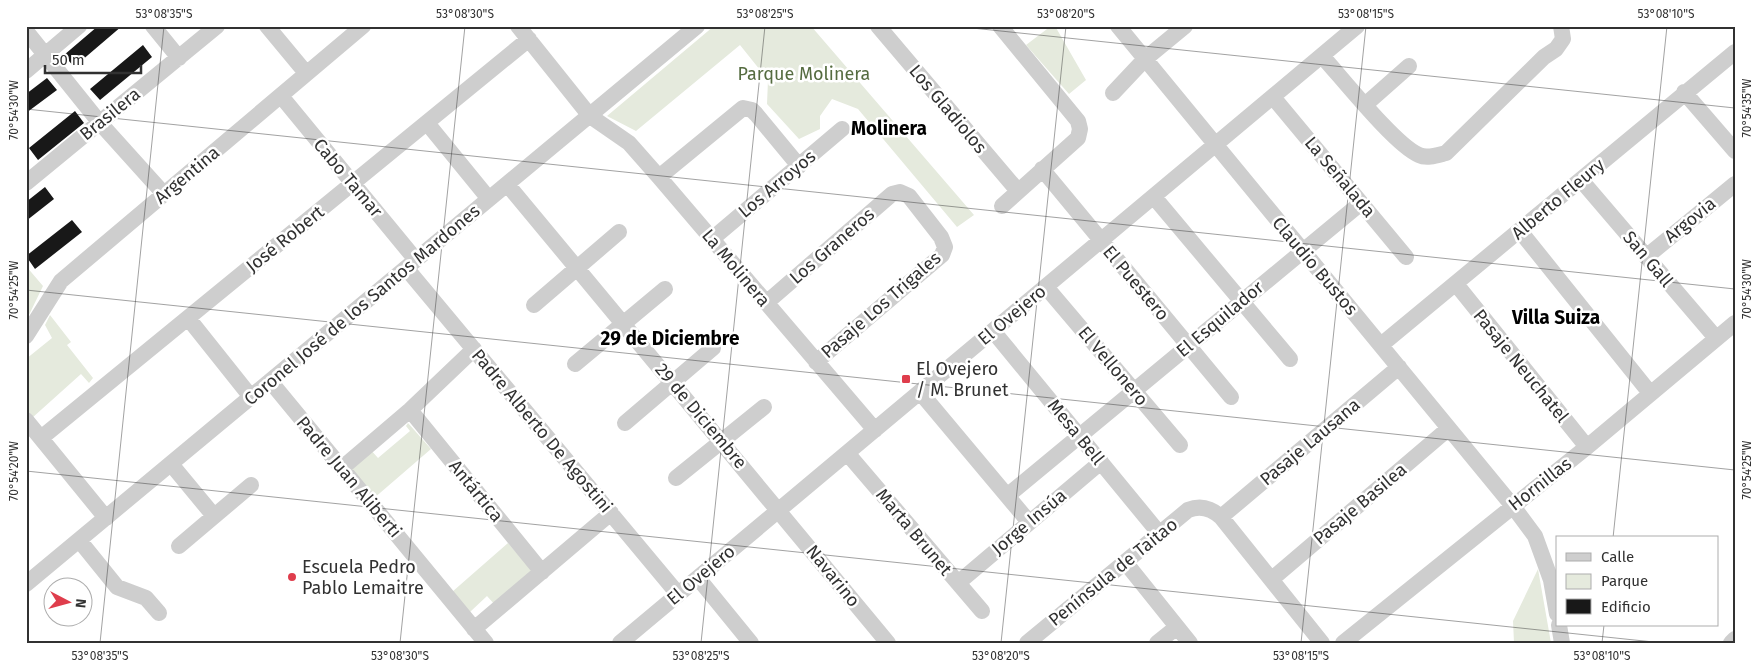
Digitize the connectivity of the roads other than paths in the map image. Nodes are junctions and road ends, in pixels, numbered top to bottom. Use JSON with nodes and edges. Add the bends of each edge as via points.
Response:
{"nodes":[{"id":1,"x":79,"y":26,"type":"edge"},
{"id":2,"x":153,"y":26,"type":"edge"},
{"id":3,"x":217,"y":26,"type":"edge"},
{"id":4,"x":267,"y":26,"type":"edge"},
{"id":5,"x":363,"y":26,"type":"edge"},
{"id":6,"x":697,"y":26,"type":"edge"},
{"id":7,"x":878,"y":26,"type":"edge"},
{"id":8,"x":1000,"y":26,"type":"edge"},
{"id":9,"x":1118,"y":26,"type":"edge"},
{"id":10,"x":1184,"y":26,"type":"edge"},
{"id":11,"x":1357,"y":26,"type":"edge"},
{"id":12,"x":1561,"y":26,"type":"edge"},
{"id":13,"x":522,"y":30,"type":"edge"},
{"id":14,"x":26,"y":31,"type":"edge"},
{"id":15,"x":1735,"y":52,"type":"edge"},
{"id":16,"x":45,"y":54,"type":"junction"},
{"id":17,"x":1322,"y":56,"type":"junction"},
{"id":18,"x":179,"y":58,"type":"junction"},
{"id":19,"x":1145,"y":60,"type":"junction"},
{"id":20,"x":1409,"y":66,"type":"dead end"},
{"id":21,"x":26,"y":71,"type":"edge"},
{"id":22,"x":306,"y":73,"type":"junction"},
{"id":23,"x":1684,"y":92,"type":"junction"},
{"id":24,"x":1113,"y":93,"type":"dead end"},
{"id":25,"x":281,"y":96,"type":"junction"},
{"id":26,"x":1273,"y":97,"type":"junction"},
{"id":27,"x":1366,"y":104,"type":"junction"},
{"id":28,"x":590,"y":116,"type":"junction"},
{"id":29,"x":100,"y":122,"type":"junction"},
{"id":30,"x":427,"y":123,"type":"junction"},
{"id":31,"x":842,"y":129,"type":"dead end"},
{"id":32,"x":1217,"y":144,"type":"junction"},
{"id":33,"x":1735,"y":151,"type":"edge"},
{"id":34,"x":799,"y":166,"type":"junction"},
{"id":35,"x":1042,"y":169,"type":"junction"},
{"id":36,"x":29,"y":175,"type":"edge"},
{"id":37,"x":659,"y":177,"type":"junction"},
{"id":38,"x":1581,"y":180,"type":"junction"},
{"id":39,"x":353,"y":183,"type":"junction"},
{"id":40,"x":507,"y":184,"type":"junction"},
{"id":41,"x":1735,"y":184,"type":"edge"},
{"id":42,"x":1018,"y":191,"type":"junction"},
{"id":43,"x":900,"y":192,"type":"joint"},
{"id":44,"x":164,"y":194,"type":"junction"},
{"id":45,"x":1154,"y":196,"type":"junction"},
{"id":46,"x":489,"y":199,"type":"junction"},
{"id":47,"x":1361,"y":203,"type":"junction"},
{"id":48,"x":1002,"y":206,"type":"dead end"},
{"id":49,"x":1520,"y":231,"type":"junction"},
{"id":50,"x":620,"y":232,"type":"dead end"},
{"id":51,"x":712,"y":239,"type":"junction"},
{"id":52,"x":1101,"y":241,"type":"junction"},
{"id":53,"x":1303,"y":251,"type":"junction"},
{"id":54,"x":1406,"y":257,"type":"dead end"},
{"id":55,"x":1646,"y":257,"type":"junction"},
{"id":56,"x":411,"y":264,"type":"junction"},
{"id":57,"x":577,"y":268,"type":"junction"},
{"id":58,"x":1456,"y":284,"type":"junction"},
{"id":59,"x":1046,"y":287,"type":"junction"},
{"id":60,"x":665,"y":289,"type":"dead end"},
{"id":61,"x":1242,"y":301,"type":"junction"},
{"id":62,"x":766,"y":303,"type":"junction"},
{"id":63,"x":534,"y":304,"type":"dead end"},
{"id":64,"x":188,"y":318,"type":"junction"},
{"id":65,"x":623,"y":323,"type":"junction"},
{"id":66,"x":1735,"y":323,"type":"edge"},
{"id":67,"x":993,"y":331,"type":"junction"},
{"id":68,"x":26,"y":336,"type":"edge"},
{"id":69,"x":1716,"y":338,"type":"junction"},
{"id":70,"x":1381,"y":345,"type":"junction"},
{"id":71,"x":1188,"y":346,"type":"junction"},
{"id":72,"x":713,"y":348,"type":"dead end"},
{"id":73,"x":474,"y":349,"type":"junction"},
{"id":74,"x":1290,"y":359,"type":"dead end"},
{"id":75,"x":816,"y":362,"type":"junction"},
{"id":76,"x":575,"y":364,"type":"dead end"},
{"id":77,"x":1400,"y":367,"type":"junction"},
{"id":78,"x":270,"y":381,"type":"junction"},
{"id":79,"x":673,"y":383,"type":"junction"},
{"id":80,"x":1134,"y":391,"type":"junction"},
{"id":81,"x":920,"y":392,"type":"junction"},
{"id":82,"x":1650,"y":393,"type":"junction"},
{"id":83,"x":251,"y":397,"type":"junction"},
{"id":84,"x":1231,"y":397,"type":"dead end"},
{"id":85,"x":764,"y":407,"type":"dead end"},
{"id":86,"x":410,"y":410,"type":"junction"},
{"id":87,"x":26,"y":420,"type":"edge"},
{"id":88,"x":625,"y":424,"type":"dead end"},
{"id":89,"x":1448,"y":429,"type":"junction"},
{"id":90,"x":875,"y":430,"type":"junction"},
{"id":91,"x":1079,"y":436,"type":"junction"},
{"id":92,"x":41,"y":438,"type":"junction"},
{"id":93,"x":722,"y":441,"type":"junction"},
{"id":94,"x":1180,"y":445,"type":"dead end"},
{"id":95,"x":1587,"y":447,"type":"junction"},
{"id":96,"x":847,"y":453,"type":"junction"},
{"id":97,"x":1101,"y":462,"type":"junction"},
{"id":98,"x":171,"y":464,"type":"junction"},
{"id":99,"x":342,"y":468,"type":"junction"},
{"id":100,"x":676,"y":478,"type":"dead end"},
{"id":101,"x":250,"y":485,"type":"dead end"},
{"id":102,"x":1007,"y":496,"type":"junction"},
{"id":103,"x":1512,"y":505,"type":"junction"},
{"id":104,"x":779,"y":510,"type":"junction"},
{"id":105,"x":611,"y":513,"type":"junction"},
{"id":106,"x":214,"y":516,"type":"junction"},
{"id":107,"x":1220,"y":516,"type":"junction"},
{"id":108,"x":106,"y":518,"type":"junction"},
{"id":109,"x":1029,"y":522,"type":"junction"},
{"id":110,"x":1159,"y":533,"type":"junction"},
{"id":111,"x":79,"y":540,"type":"junction"},
{"id":112,"x":179,"y":546,"type":"dead end"},
{"id":113,"x":1125,"y":562,"type":"junction"},
{"id":114,"x":542,"y":572,"type":"junction"},
{"id":115,"x":698,"y":578,"type":"junction"},
{"id":116,"x":1272,"y":579,"type":"junction"},
{"id":117,"x":958,"y":583,"type":"junction"},
{"id":118,"x":26,"y":584,"type":"edge"},
{"id":119,"x":678,"y":594,"type":"junction"},
{"id":120,"x":1556,"y":608,"type":"edge"},
{"id":121,"x":982,"y":611,"type":"dead end"},
{"id":122,"x":158,"y":613,"type":"dead end"},
{"id":123,"x":1559,"y":626,"type":"edge"},
{"id":124,"x":1177,"y":627,"type":"junction"},
{"id":125,"x":474,"y":629,"type":"junction"},
{"id":126,"x":1735,"y":639,"type":"edge"},
{"id":127,"x":623,"y":642,"type":"edge"},
{"id":128,"x":486,"y":643,"type":"edge"},
{"id":129,"x":751,"y":643,"type":"edge"},
{"id":130,"x":888,"y":643,"type":"edge"},
{"id":131,"x":1027,"y":643,"type":"edge"},
{"id":132,"x":1157,"y":643,"type":"edge"},
{"id":133,"x":1190,"y":643,"type":"edge"},
{"id":134,"x":1322,"y":643,"type":"edge"},
{"id":135,"x":1343,"y":643,"type":"edge"},
{"id":136,"x":1562,"y":643,"type":"edge"},
{"id":137,"x":1731,"y":643,"type":"edge"}],
"edges":[{"from":1,"to":16,"type":"street"},
{"from":2,"to":18,"type":"street"},
{"from":3,"to":18,"type":"street","name":"Brasilera"},
{"from":4,"to":22,"type":"street"},
{"from":5,"to":22,"type":"street","name":"Argentina"},
{"from":6,"to":28,"type":"street","name":"Coronel José de los Santos Mardones"},
{"from":7,"to":42,"type":"street","name":"Los Gladiolos"},
{"from":8,"to":35,"type":"street","via":[[1078,120],[1078,138]]},
{"from":9,"to":19,"type":"street","name":"Claudio Bustos"},
{"from":10,"to":19,"type":"street"},
{"from":11,"to":17,"type":"street","name":"El Ovejero"},
{"from":12,"to":27,"type":"street","via":[[1563,39],[1556,49],[1544,56],[1446,153],[1420,156],[1399,140]]},
{"from":13,"to":28,"type":"street","name":"La Molinera"},
{"from":13,"to":30,"type":"street","name":"José Robert"},
{"from":14,"to":16,"type":"street"},
{"from":15,"to":23,"type":"street","name":"Alberto Fleury"},
{"from":16,"to":21,"type":"street"},
{"from":16,"to":29,"type":"street"},
{"from":17,"to":26,"type":"street","name":"El Ovejero"},
{"from":17,"to":27,"type":"street"},
{"from":18,"to":29,"type":"street","name":"Brasilera"},
{"from":19,"to":24,"type":"street"},
{"from":19,"to":32,"type":"street","name":"Claudio Bustos"},
{"from":20,"to":27,"type":"street"},
{"from":22,"to":25,"type":"street","name":"Argentina"},
{"from":23,"to":33,"type":"street"},
{"from":23,"to":38,"type":"street","name":"Alberto Fleury"},
{"from":25,"to":39,"type":"street","name":"Cabo Tamar"},
{"from":25,"to":44,"type":"street","name":"Argentina"},
{"from":26,"to":32,"type":"street","name":"El Ovejero"},
{"from":26,"to":47,"type":"street","name":"La Señalada"},
{"from":28,"to":37,"type":"street","name":"La Molinera","via":[[629,143]]},
{"from":28,"to":40,"type":"street","name":"Coronel José de los Santos Mardones"},
{"from":29,"to":36,"type":"street","name":"Brasilera"},
{"from":29,"to":44,"type":"street"},
{"from":30,"to":39,"type":"street","name":"José Robert"},
{"from":30,"to":46,"type":"street"},
{"from":31,"to":34,"type":"street","name":"Los Arroyos"},
{"from":32,"to":45,"type":"street","name":"El Ovejero"},
{"from":32,"to":53,"type":"street","name":"Claudio Bustos"},
{"from":34,"to":37,"type":"street","via":[[752,110],[743,108]]},
{"from":34,"to":51,"type":"street","name":"Los Arroyos"},
{"from":35,"to":42,"type":"street"},
{"from":35,"to":52,"type":"street","name":"El Puestero"},
{"from":37,"to":51,"type":"street","name":"La Molinera"},
{"from":38,"to":49,"type":"street","name":"Alberto Fleury"},
{"from":38,"to":55,"type":"street","name":"San Gall"},
{"from":39,"to":56,"type":"street","name":"Cabo Tamar"},
{"from":39,"to":64,"type":"street","name":"José Robert"},
{"from":40,"to":46,"type":"street","name":"Coronel José de los Santos Mardones"},
{"from":40,"to":57,"type":"street","name":"29 de Diciembre"},
{"from":41,"to":55,"type":"street","name":"Argovia"},
{"from":42,"to":48,"type":"street"},
{"from":43,"to":62,"type":"street","name":"Los Graneros","via":[[892,194]]},
{"from":43,"to":75,"type":"street","name":"Pasaje Los Trigales","via":[[909,196],[941,237],[945,248],[942,255]]},
{"from":44,"to":68,"type":"street","name":"Argentina","via":[[61,280]]},
{"from":45,"to":52,"type":"street","name":"El Ovejero"},
{"from":45,"to":61,"type":"street"},
{"from":46,"to":56,"type":"street","name":"Coronel José de los Santos Mardones"},
{"from":47,"to":53,"type":"street","name":"El Esquilador"},
{"from":47,"to":54,"type":"street","name":"La Señalada"},
{"from":49,"to":58,"type":"street","name":"Alberto Fleury"},
{"from":49,"to":82,"type":"street"},
{"from":50,"to":57,"type":"street"},
{"from":51,"to":62,"type":"street","name":"La Molinera"},
{"from":52,"to":59,"type":"street","name":"El Ovejero"},
{"from":52,"to":71,"type":"street","name":"El Puestero"},
{"from":53,"to":61,"type":"street","name":"El Esquilador"},
{"from":53,"to":70,"type":"street","name":"Claudio Bustos"},
{"from":55,"to":69,"type":"street","name":"San Gall"},
{"from":56,"to":73,"type":"street","name":"Padre Alberto De Agostini"},
{"from":56,"to":78,"type":"street","name":"Coronel José de los Santos Mardones"},
{"from":57,"to":63,"type":"street"},
{"from":57,"to":65,"type":"street","name":"29 de Diciembre"},
{"from":58,"to":70,"type":"street","name":"Alberto Fleury"},
{"from":58,"to":95,"type":"street","name":"Pasaje Neuchatel"},
{"from":59,"to":67,"type":"street","name":"El Ovejero"},
{"from":59,"to":80,"type":"street","name":"El Vellonero"},
{"from":60,"to":65,"type":"street"},
{"from":61,"to":71,"type":"street","name":"El Esquilador"},
{"from":61,"to":74,"type":"street"},
{"from":62,"to":75,"type":"street","name":"La Molinera"},
{"from":64,"to":83,"type":"street"},
{"from":64,"to":92,"type":"street","name":"José Robert"},
{"from":65,"to":76,"type":"street"},
{"from":65,"to":79,"type":"street","name":"29 de Diciembre"},
{"from":66,"to":69,"type":"street","name":"Hornillas"},
{"from":67,"to":81,"type":"street","name":"El Ovejero"},
{"from":67,"to":91,"type":"street","name":"Mesa Bell"},
{"from":69,"to":82,"type":"street","name":"Hornillas"},
{"from":70,"to":77,"type":"street","name":"Claudio Bustos"},
{"from":71,"to":80,"type":"street","name":"El Esquilador"},
{"from":71,"to":84,"type":"street","name":"El Puestero"},
{"from":72,"to":79,"type":"street"},
{"from":73,"to":86,"type":"street"},
{"from":73,"to":105,"type":"street","name":"Padre Alberto De Agostini"},
{"from":75,"to":90,"type":"street","name":"La Molinera"},
{"from":77,"to":89,"type":"street","name":"Claudio Bustos"},
{"from":77,"to":107,"type":"street","name":"Pasaje Lausana"},
{"from":78,"to":83,"type":"street","name":"Coronel José de los Santos Mardones"},
{"from":78,"to":99,"type":"street","name":"Padre Juan Aliberti"},
{"from":79,"to":88,"type":"street"},
{"from":79,"to":93,"type":"street","name":"29 de Diciembre"},
{"from":80,"to":91,"type":"street","name":"El Esquilador"},
{"from":80,"to":94,"type":"street","name":"El Vellonero"},
{"from":81,"to":90,"type":"street","name":"El Ovejero"},
{"from":81,"to":102,"type":"street"},
{"from":82,"to":95,"type":"street","name":"Hornillas"},
{"from":83,"to":98,"type":"street","name":"Coronel José de los Santos Mardones"},
{"from":85,"to":93,"type":"street"},
{"from":86,"to":99,"type":"street"},
{"from":86,"to":114,"type":"street","name":"Antártica"},
{"from":87,"to":92,"type":"street"},
{"from":89,"to":103,"type":"street","name":"Claudio Bustos"},
{"from":89,"to":116,"type":"street","name":"Pasaje Basilea"},
{"from":90,"to":96,"type":"street","name":"El Ovejero"},
{"from":91,"to":97,"type":"street","name":"Mesa Bell"},
{"from":91,"to":102,"type":"street","name":"El Esquilador"},
{"from":92,"to":108,"type":"street"},
{"from":93,"to":100,"type":"street"},
{"from":93,"to":104,"type":"street","name":"29 de Diciembre"},
{"from":95,"to":103,"type":"street","name":"Hornillas"},
{"from":96,"to":104,"type":"street","name":"El Ovejero"},
{"from":96,"to":117,"type":"street","name":"Marta Brunet"},
{"from":97,"to":109,"type":"street","name":"Jorge Insúa"},
{"from":97,"to":110,"type":"street","name":"Mesa Bell"},
{"from":98,"to":106,"type":"street"},
{"from":98,"to":108,"type":"street","name":"Coronel José de los Santos Mardones"},
{"from":99,"to":125,"type":"street","name":"Padre Juan Aliberti"},
{"from":101,"to":106,"type":"street"},
{"from":102,"to":109,"type":"street"},
{"from":103,"to":120,"type":"street","name":"Claudio Bustos","via":[[1535,536],[1551,580]]},
{"from":103,"to":135,"type":"street","name":"Hornillas"},
{"from":104,"to":115,"type":"street","name":"El Ovejero"},
{"from":104,"to":130,"type":"street","name":"Navarino"},
{"from":105,"to":114,"type":"street"},
{"from":105,"to":119,"type":"street","name":"Padre Alberto De Agostini"},
{"from":106,"to":112,"type":"street"},
{"from":107,"to":110,"type":"street","name":"Península de Taitao","via":[[1203,507],[1188,510]]},
{"from":107,"to":116,"type":"street"},
{"from":108,"to":111,"type":"street","name":"Coronel José de los Santos Mardones"},
{"from":109,"to":117,"type":"street","name":"Jorge Insúa"},
{"from":110,"to":113,"type":"street","name":"Península de Taitao"},
{"from":111,"to":118,"type":"street","name":"Coronel José de los Santos Mardones"},
{"from":111,"to":122,"type":"street","via":[[116,587],[146,598]]},
{"from":113,"to":124,"type":"street"},
{"from":113,"to":131,"type":"street","name":"Península de Taitao"},
{"from":114,"to":125,"type":"street"},
{"from":115,"to":119,"type":"street","name":"El Ovejero"},
{"from":115,"to":129,"type":"street"},
{"from":116,"to":134,"type":"street"},
{"from":117,"to":121,"type":"street","name":"Marta Brunet"},
{"from":119,"to":127,"type":"street","name":"El Ovejero"},
{"from":123,"to":136,"type":"street"},
{"from":124,"to":132,"type":"street"},
{"from":124,"to":133,"type":"street"},
{"from":125,"to":128,"type":"street","name":"Padre Juan Aliberti"},
{"from":126,"to":137,"type":"street"}]}
